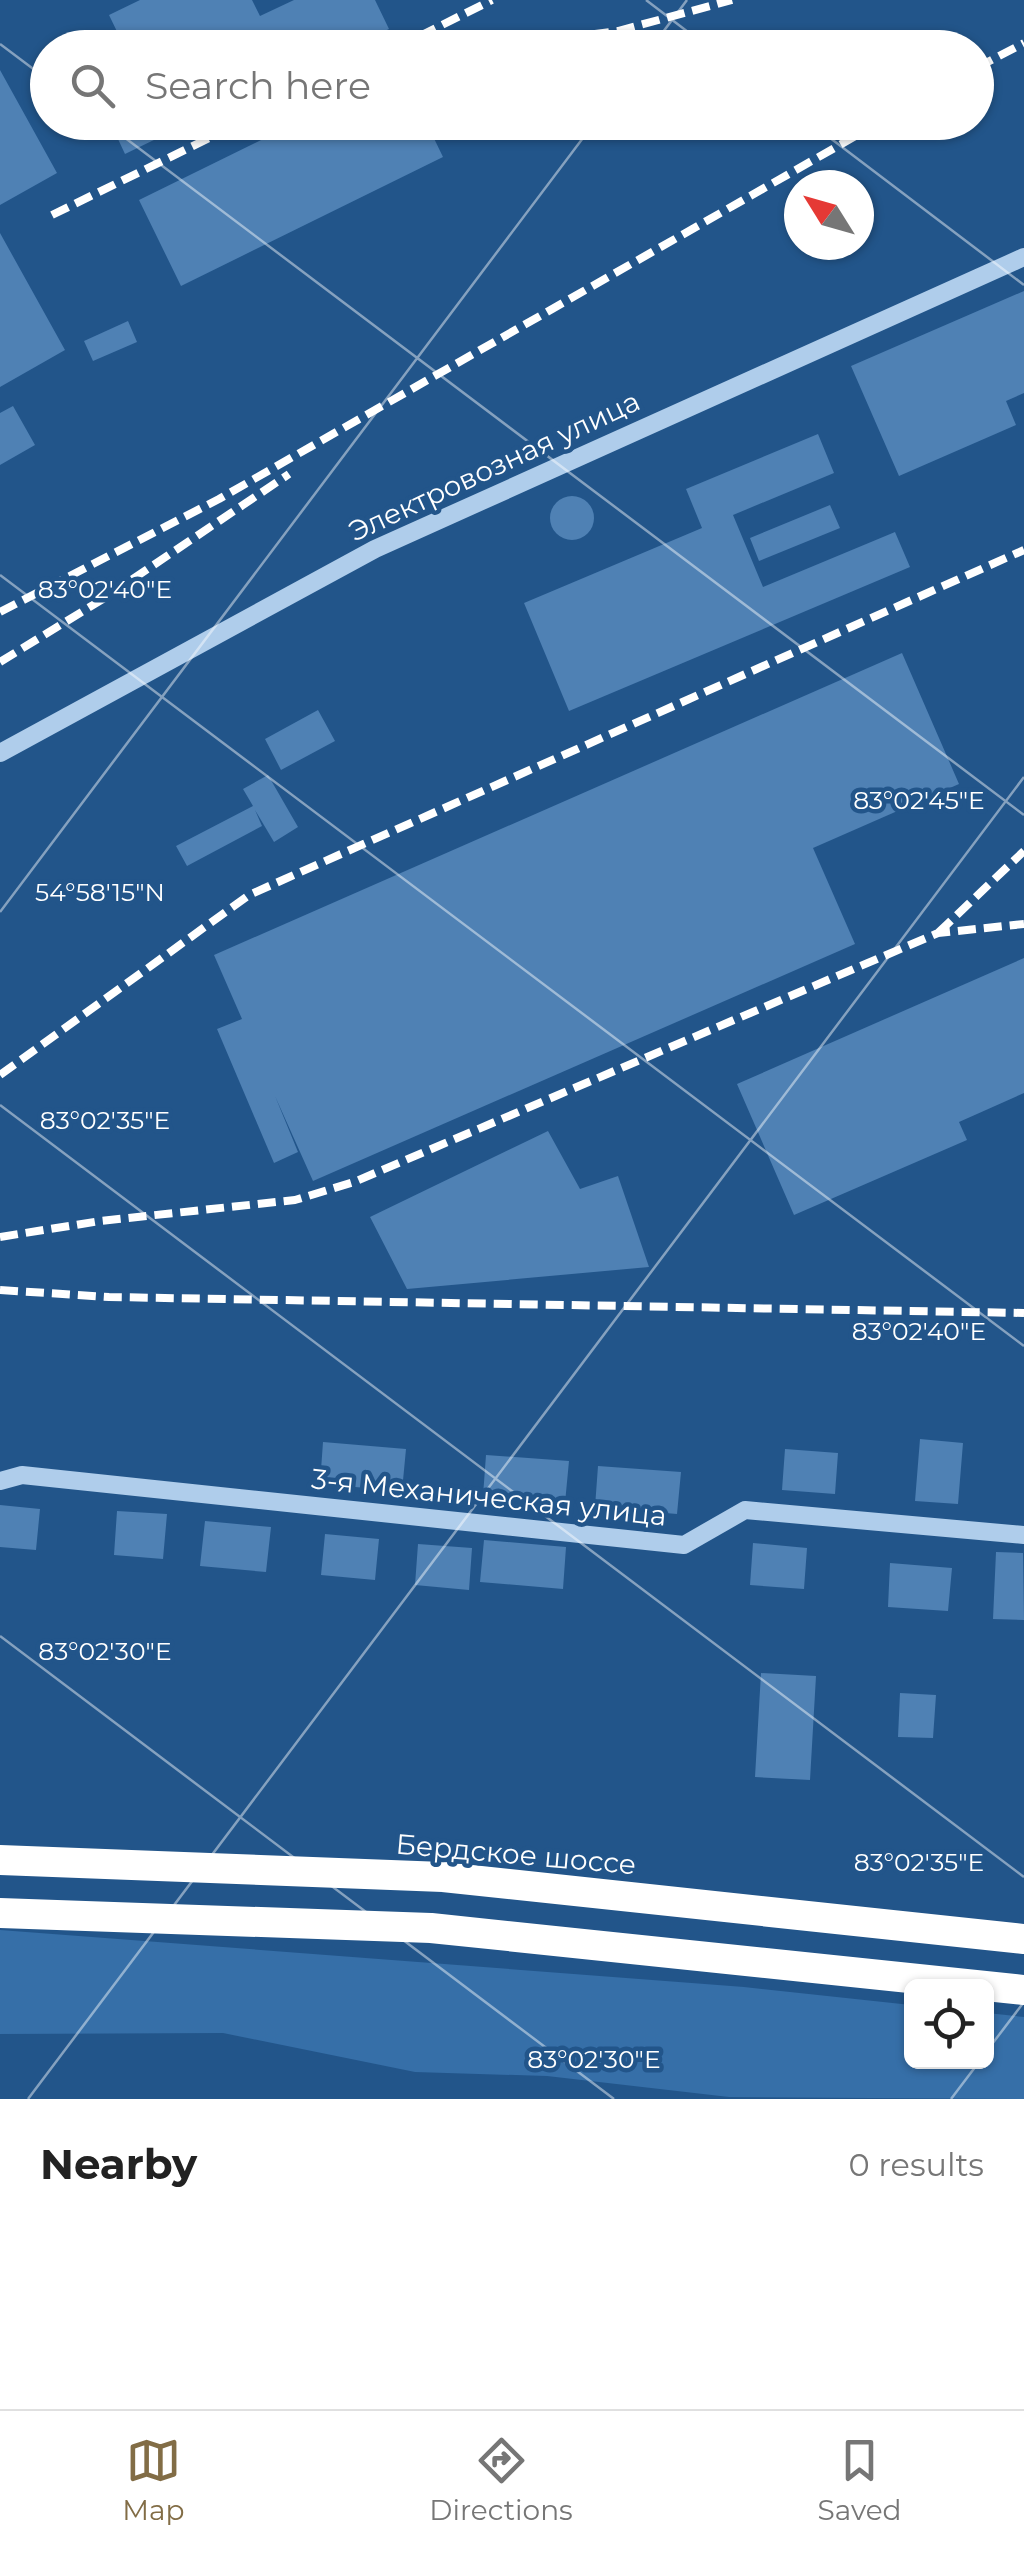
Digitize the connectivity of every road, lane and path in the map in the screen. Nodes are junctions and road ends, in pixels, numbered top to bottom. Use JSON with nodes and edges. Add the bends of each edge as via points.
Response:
{"nodes":[{"id":1,"x":1024,"y":257,"type":"edge"},
{"id":2,"x":0,"y":753,"type":"edge"},
{"id":3,"x":0,"y":1481,"type":"edge"},
{"id":4,"x":1024,"y":1535,"type":"edge"},
{"id":5,"x":0,"y":1860,"type":"edge"},
{"id":6,"x":0,"y":1914,"type":"edge"},
{"id":7,"x":1024,"y":1939,"type":"edge"},
{"id":8,"x":1024,"y":1990,"type":"edge"}],
"edges":[{"from":1,"to":2,"type":"street","name":"Электровозная улица","via":[[375,549]]},
{"from":3,"to":4,"type":"street","name":"3-я Механическая улица","via":[[22,1475],[684,1545],[745,1510]]},
{"from":5,"to":7,"type":"highway","name":"Бердское шоссе","via":[[444,1877]]},
{"from":6,"to":8,"type":"highway","via":[[431,1928]]}]}
